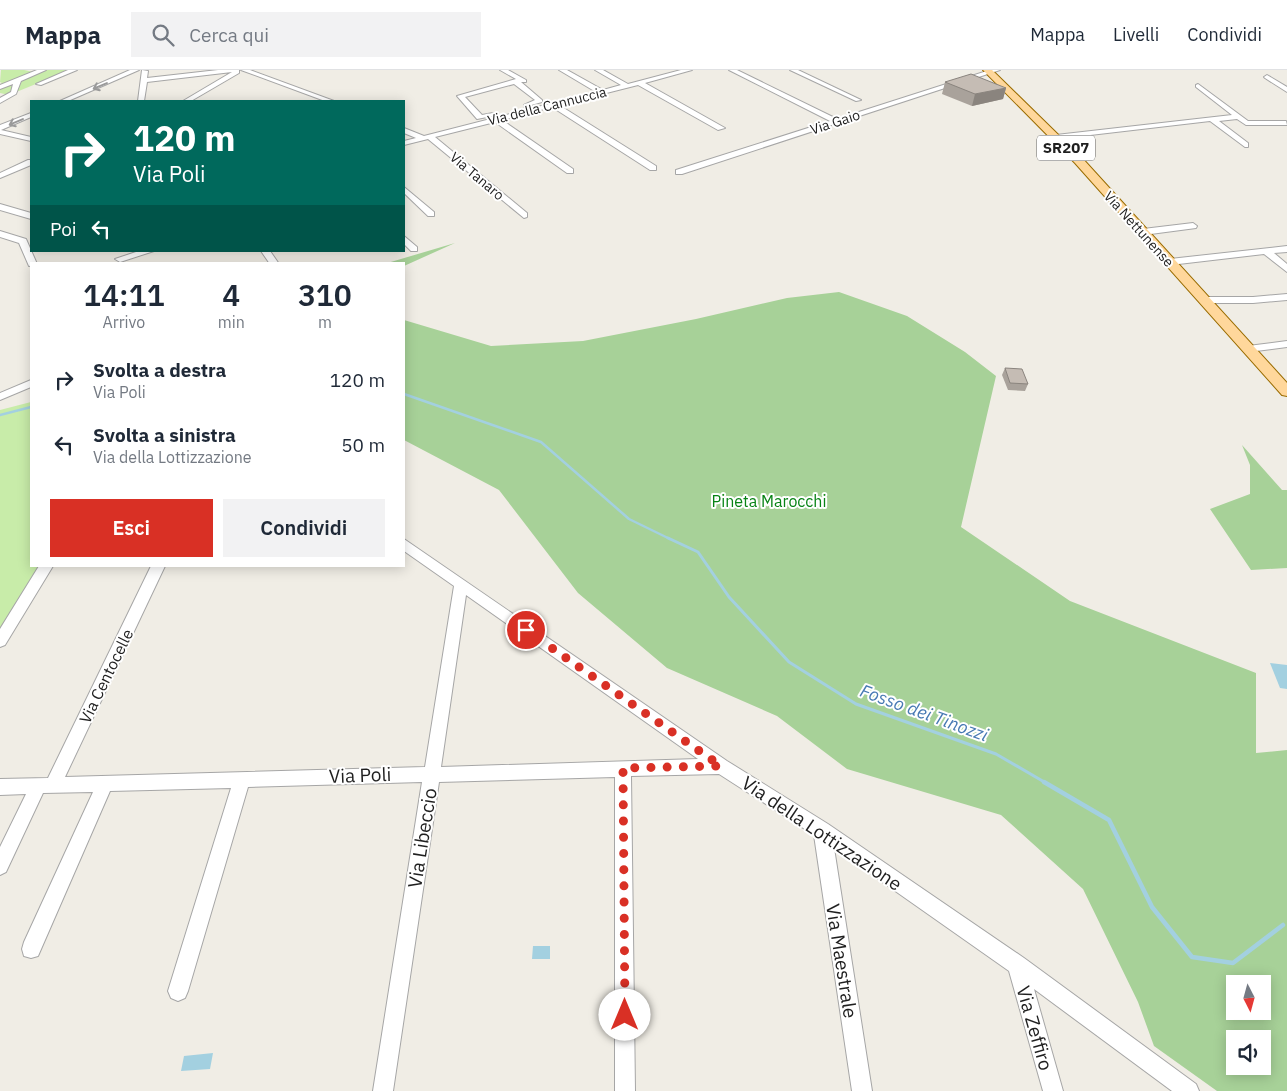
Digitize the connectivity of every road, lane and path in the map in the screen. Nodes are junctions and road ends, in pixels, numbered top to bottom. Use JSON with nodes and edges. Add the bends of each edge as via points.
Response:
{"nodes":[{"id":1,"x":43,"y":70,"type":"edge"},
{"id":2,"x":74,"y":70,"type":"edge"},
{"id":3,"x":136,"y":70,"type":"edge"},
{"id":4,"x":145,"y":70,"type":"edge"},
{"id":5,"x":236,"y":70,"type":"edge"},
{"id":6,"x":243,"y":70,"type":"edge"},
{"id":7,"x":503,"y":70,"type":"edge"},
{"id":8,"x":562,"y":70,"type":"edge"},
{"id":9,"x":598,"y":70,"type":"edge"},
{"id":10,"x":690,"y":70,"type":"edge"},
{"id":11,"x":732,"y":70,"type":"edge"},
{"id":12,"x":793,"y":70,"type":"edge"},
{"id":13,"x":991,"y":71,"type":"edge"},
{"id":14,"x":206,"y":72,"type":"edge"},
{"id":15,"x":1268,"y":77,"type":"dead end"},
{"id":16,"x":18,"y":80,"type":"junction"},
{"id":17,"x":144,"y":80,"type":"junction"},
{"id":18,"x":519,"y":81,"type":"junction"},
{"id":19,"x":638,"y":83,"type":"junction"},
{"id":20,"x":39,"y":84,"type":"dead end"},
{"id":21,"x":627,"y":86,"type":"junction"},
{"id":22,"x":1198,"y":86,"type":"dead end"},
{"id":23,"x":0,"y":87,"type":"edge"},
{"id":24,"x":1287,"y":90,"type":"edge"},
{"id":25,"x":602,"y":92,"type":"junction"},
{"id":26,"x":544,"y":94,"type":"dead end"},
{"id":27,"x":139,"y":98,"type":"edge"},
{"id":28,"x":65,"y":100,"type":"edge"},
{"id":29,"x":188,"y":100,"type":"edge"},
{"id":30,"x":329,"y":100,"type":"edge"},
{"id":31,"x":858,"y":100,"type":"dead end"},
{"id":32,"x":0,"y":101,"type":"edge"},
{"id":33,"x":555,"y":102,"type":"junction"},
{"id":34,"x":30,"y":115,"type":"edge"},
{"id":35,"x":1238,"y":117,"type":"junction"},
{"id":36,"x":496,"y":119,"type":"junction"},
{"id":37,"x":1212,"y":119,"type":"junction"},
{"id":38,"x":836,"y":122,"type":"junction"},
{"id":39,"x":1286,"y":123,"type":"dead end"},
{"id":40,"x":721,"y":128,"type":"dead end"},
{"id":41,"x":0,"y":130,"type":"edge"},
{"id":42,"x":405,"y":130,"type":"edge"},
{"id":43,"x":12,"y":134,"type":"junction"},
{"id":44,"x":426,"y":137,"type":"junction"},
{"id":45,"x":1056,"y":138,"type":"junction"},
{"id":46,"x":30,"y":139,"type":"edge"},
{"id":47,"x":0,"y":140,"type":"edge"},
{"id":48,"x":405,"y":143,"type":"edge"},
{"id":49,"x":1245,"y":145,"type":"dead end"},
{"id":50,"x":30,"y":152,"type":"edge"},
{"id":51,"x":30,"y":162,"type":"edge"},
{"id":52,"x":3,"y":166,"type":"dead end"},
{"id":53,"x":653,"y":168,"type":"dead end"},
{"id":54,"x":570,"y":171,"type":"dead end"},
{"id":55,"x":679,"y":172,"type":"dead end"},
{"id":56,"x":0,"y":176,"type":"edge"},
{"id":57,"x":405,"y":189,"type":"edge"},
{"id":58,"x":0,"y":208,"type":"edge"},
{"id":59,"x":431,"y":214,"type":"dead end"},
{"id":60,"x":524,"y":215,"type":"dead end"},
{"id":61,"x":30,"y":216,"type":"edge"},
{"id":62,"x":1193,"y":226,"type":"dead end"},
{"id":63,"x":1143,"y":232,"type":"junction"},
{"id":64,"x":0,"y":234,"type":"edge"},
{"id":65,"x":405,"y":239,"type":"edge"},
{"id":66,"x":27,"y":240,"type":"edge"},
{"id":67,"x":0,"y":246,"type":"edge"},
{"id":68,"x":414,"y":249,"type":"dead end"},
{"id":69,"x":1287,"y":249,"type":"edge"},
{"id":70,"x":1266,"y":251,"type":"junction"},
{"id":71,"x":146,"y":252,"type":"edge"},
{"id":72,"x":266,"y":252,"type":"edge"},
{"id":73,"x":120,"y":258,"type":"edge"},
{"id":74,"x":32,"y":262,"type":"edge"},
{"id":75,"x":273,"y":262,"type":"edge"},
{"id":76,"x":1170,"y":262,"type":"junction"},
{"id":77,"x":1287,"y":269,"type":"edge"},
{"id":78,"x":1287,"y":297,"type":"edge"},
{"id":79,"x":1204,"y":300,"type":"junction"},
{"id":80,"x":1287,"y":344,"type":"edge"},
{"id":81,"x":1248,"y":349,"type":"junction"},
{"id":82,"x":30,"y":383,"type":"edge"},
{"id":83,"x":1287,"y":392,"type":"edge"},
{"id":84,"x":0,"y":397,"type":"edge"},
{"id":85,"x":405,"y":545,"type":"edge"},
{"id":86,"x":45,"y":567,"type":"edge"},
{"id":87,"x":157,"y":567,"type":"edge"},
{"id":88,"x":461,"y":584,"type":"junction"},
{"id":89,"x":0,"y":641,"type":"edge"},
{"id":90,"x":721,"y":766,"type":"junction"},
{"id":91,"x":623,"y":768,"type":"junction"},
{"id":92,"x":432,"y":773,"type":"junction"},
{"id":93,"x":242,"y":779,"type":"junction"},
{"id":94,"x":105,"y":784,"type":"junction"},
{"id":95,"x":46,"y":785,"type":"junction"},
{"id":96,"x":0,"y":787,"type":"edge"},
{"id":97,"x":822,"y":830,"type":"junction"},
{"id":98,"x":0,"y":866,"type":"edge"},
{"id":99,"x":31,"y":949,"type":"dead end"},
{"id":100,"x":1017,"y":965,"type":"junction"},
{"id":101,"x":178,"y":991,"type":"dead end"},
{"id":102,"x":383,"y":1091,"type":"edge"},
{"id":103,"x":625,"y":1091,"type":"edge"},
{"id":104,"x":862,"y":1091,"type":"edge"},
{"id":105,"x":1053,"y":1091,"type":"edge"},
{"id":106,"x":1189,"y":1091,"type":"edge"}],
"edges":[{"from":1,"to":16,"type":"street"},
{"from":2,"to":20,"type":"street"},
{"from":3,"to":28,"type":"street","one_way":true},
{"from":4,"to":17,"type":"street"},
{"from":5,"to":14,"type":"street"},
{"from":6,"to":29,"type":"street"},
{"from":6,"to":30,"type":"street"},
{"from":7,"to":18,"type":"street"},
{"from":8,"to":25,"type":"street"},
{"from":9,"to":21,"type":"street"},
{"from":10,"to":19,"type":"street","name":"Via della Cannuccia"},
{"from":11,"to":38,"type":"street"},
{"from":12,"to":31,"type":"street"},
{"from":13,"to":38,"type":"street","name":"Via Gaio"},
{"from":13,"to":45,"type":"main road","name":"Via Nettunense","number":"SR207"},
{"from":14,"to":17,"type":"street"},
{"from":15,"to":24,"type":"street"},
{"from":16,"to":23,"type":"street"},
{"from":16,"to":32,"type":"street","via":[[15,93]]},
{"from":17,"to":27,"type":"street"},
{"from":18,"to":18,"type":"street","via":[[540,102],[483,117],[460,98],[464,94]]},
{"from":18,"to":26,"type":"street"},
{"from":19,"to":21,"type":"street","name":"Via della Cannuccia"},
{"from":19,"to":40,"type":"street"},
{"from":21,"to":25,"type":"street","name":"Via della Cannuccia"},
{"from":22,"to":35,"type":"street"},
{"from":25,"to":33,"type":"street","name":"Via della Cannuccia"},
{"from":33,"to":36,"type":"street","name":"Via della Cannuccia"},
{"from":33,"to":53,"type":"street"},
{"from":34,"to":41,"type":"street","one_way":true},
{"from":35,"to":37,"type":"street"},
{"from":35,"to":39,"type":"street","via":[[1250,124]]},
{"from":36,"to":44,"type":"street","name":"Via della Cannuccia"},
{"from":36,"to":54,"type":"street"},
{"from":37,"to":45,"type":"street"},
{"from":37,"to":49,"type":"street"},
{"from":38,"to":55,"type":"street","name":"Via Gaio"},
{"from":41,"to":43,"type":"street"},
{"from":42,"to":44,"type":"street","name":"Via Tanaro"},
{"from":43,"to":46,"type":"street"},
{"from":43,"to":47,"type":"street"},
{"from":44,"to":48,"type":"street","name":"Via della Cannuccia"},
{"from":44,"to":60,"type":"street","name":"Via Tanaro"},
{"from":45,"to":63,"type":"main road","name":"Via Nettunense","number":"SR207"},
{"from":50,"to":52,"type":"street"},
{"from":51,"to":56,"type":"street"},
{"from":57,"to":59,"type":"street"},
{"from":58,"to":61,"type":"street"},
{"from":62,"to":63,"type":"street"},
{"from":63,"to":76,"type":"main road","name":"Via Nettunense","number":"SR207"},
{"from":64,"to":66,"type":"street"},
{"from":65,"to":68,"type":"street"},
{"from":66,"to":67,"type":"street"},
{"from":66,"to":74,"type":"street"},
{"from":69,"to":70,"type":"street"},
{"from":70,"to":76,"type":"street"},
{"from":70,"to":77,"type":"street"},
{"from":71,"to":73,"type":"street"},
{"from":72,"to":75,"type":"street"},
{"from":76,"to":79,"type":"main road","name":"Via Nettunense","number":"SR207"},
{"from":78,"to":79,"type":"street"},
{"from":79,"to":81,"type":"main road","name":"Via Nettunense","number":"SR207"},
{"from":80,"to":81,"type":"street"},
{"from":81,"to":83,"type":"main road","name":"Via Nettunense","number":"SR207"},
{"from":82,"to":84,"type":"street"},
{"from":85,"to":88,"type":"street","name":"Via della Lottizzazione"},
{"from":86,"to":89,"type":"street"},
{"from":87,"to":95,"type":"street","name":"Via Centocelle"},
{"from":88,"to":90,"type":"street","name":"Via della Lottizzazione"},
{"from":88,"to":92,"type":"street","name":"Via Libeccio"},
{"from":90,"to":91,"type":"street","name":"Via Poli"},
{"from":90,"to":97,"type":"street","name":"Via della Lottizzazione"},
{"from":91,"to":92,"type":"street","name":"Via Poli"},
{"from":91,"to":103,"type":"street"},
{"from":92,"to":93,"type":"street","name":"Via Poli"},
{"from":92,"to":102,"type":"street","name":"Via Libeccio"},
{"from":93,"to":94,"type":"street","name":"Via Poli"},
{"from":93,"to":101,"type":"street"},
{"from":94,"to":95,"type":"street","name":"Via Poli"},
{"from":94,"to":99,"type":"street"},
{"from":95,"to":96,"type":"street","name":"Via Poli"},
{"from":95,"to":98,"type":"street","name":"Via Centocelle"},
{"from":97,"to":100,"type":"street","name":"Via della Lottizzazione"},
{"from":97,"to":104,"type":"street","name":"Via Maestrale"},
{"from":100,"to":105,"type":"street","name":"Via Zeffiro"},
{"from":100,"to":106,"type":"street","name":"Via della Lottizzazione"}]}
